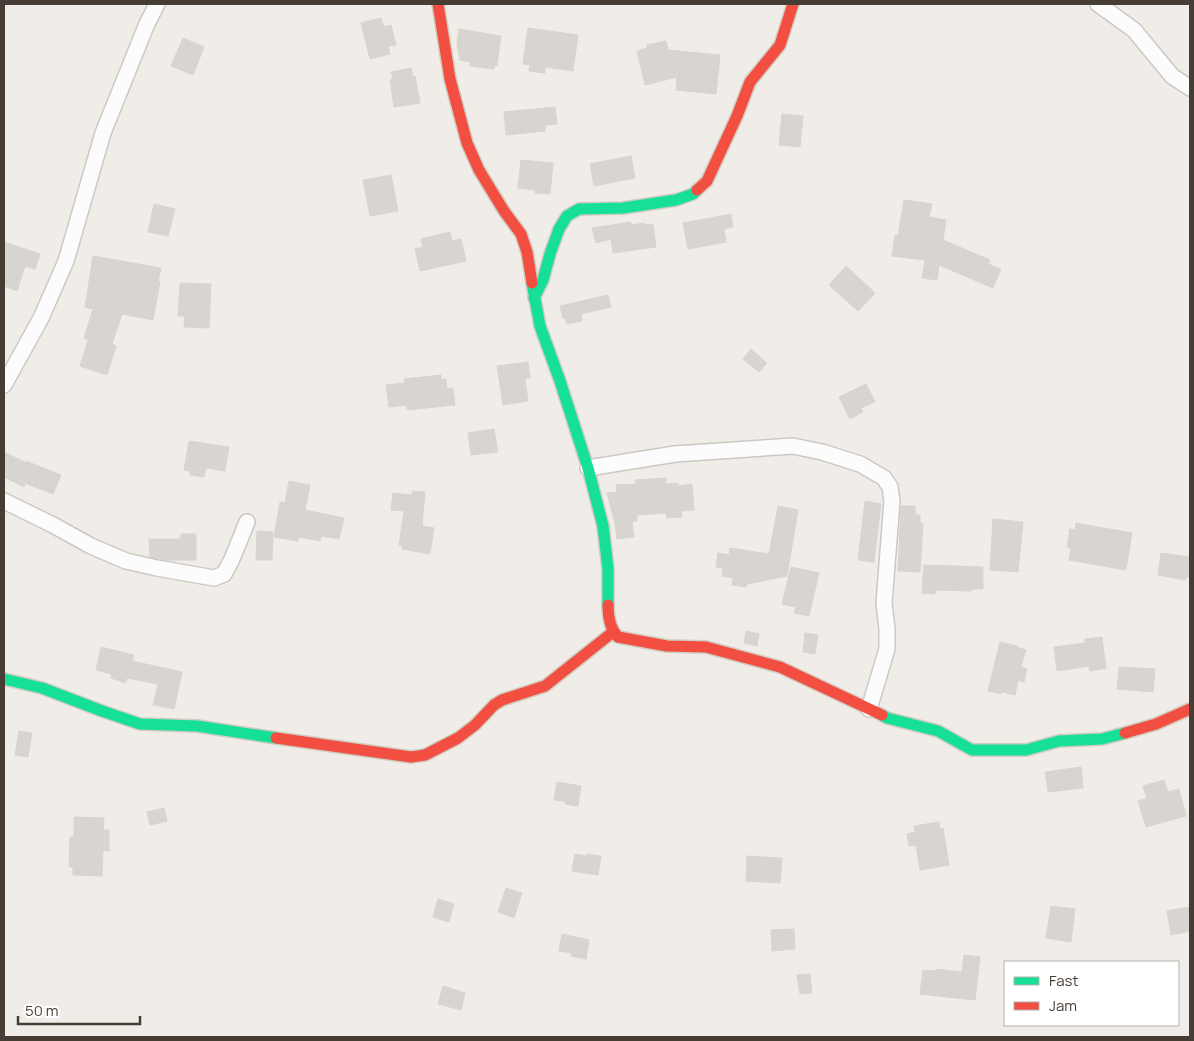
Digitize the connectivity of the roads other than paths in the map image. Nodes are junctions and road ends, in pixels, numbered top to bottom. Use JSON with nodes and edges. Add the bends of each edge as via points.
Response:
{"nodes":[{"id":1,"x":158,"y":4,"type":"edge"},
{"id":2,"x":438,"y":4,"type":"edge"},
{"id":3,"x":792,"y":4,"type":"edge"},
{"id":4,"x":1098,"y":4,"type":"edge"},
{"id":5,"x":1190,"y":88,"type":"edge"},
{"id":6,"x":534,"y":298,"type":"junction"},
{"id":7,"x":4,"y":385,"type":"edge"},
{"id":8,"x":588,"y":468,"type":"junction"},
{"id":9,"x":4,"y":501,"type":"edge"},
{"id":10,"x":248,"y":522,"type":"dead end"},
{"id":11,"x":613,"y":632,"type":"junction"},
{"id":12,"x":4,"y":679,"type":"edge"},
{"id":13,"x":869,"y":709,"type":"junction"},
{"id":14,"x":1190,"y":709,"type":"edge"}],
"edges":[{"from":1,"to":7,"type":"street","via":[[103,133],[66,261],[41,318]]},
{"from":2,"to":6,"type":"street","via":[[450,80],[467,143],[479,170],[521,234]]},
{"from":3,"to":6,"type":"street","via":[[780,45],[750,82],[707,181],[692,194],[676,200],[623,208],[579,209],[567,216],[559,229]]},
{"from":4,"to":5,"type":"street","via":[[1134,30],[1172,76]]},
{"from":6,"to":8,"type":"street","via":[[540,326]]},
{"from":8,"to":11,"type":"street","via":[[603,526],[608,610]]},
{"from":8,"to":13,"type":"street","via":[[675,454],[793,446],[860,464],[884,478],[890,487],[892,501],[884,603],[887,649]]},
{"from":9,"to":10,"type":"street","via":[[126,561],[214,578],[224,574]]},
{"from":11,"to":12,"type":"street","via":[[545,686],[502,700],[458,738],[425,755],[411,757],[197,726],[140,724],[42,688]]},
{"from":11,"to":13,"type":"street","via":[[626,640],[706,647],[780,667]]},
{"from":13,"to":14,"type":"street","via":[[886,718],[938,731],[972,750],[1026,750],[1059,741],[1102,739],[1156,724]]}]}
